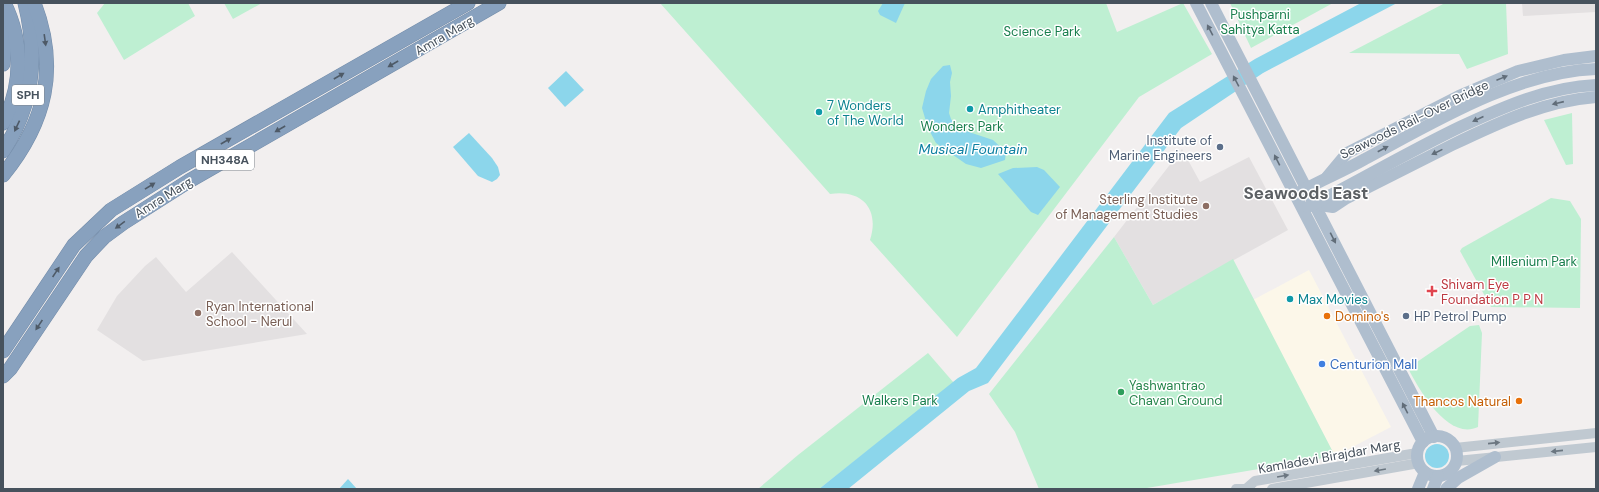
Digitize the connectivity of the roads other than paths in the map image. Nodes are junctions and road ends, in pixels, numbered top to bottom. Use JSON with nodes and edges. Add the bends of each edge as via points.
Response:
{"nodes":[{"id":1,"x":4,"y":3,"type":"edge"},
{"id":2,"x":25,"y":3,"type":"edge"},
{"id":3,"x":34,"y":3,"type":"edge"},
{"id":4,"x":468,"y":3,"type":"edge"},
{"id":5,"x":499,"y":3,"type":"edge"},
{"id":6,"x":1196,"y":3,"type":"edge"},
{"id":7,"x":1211,"y":3,"type":"edge"},
{"id":8,"x":3,"y":20,"type":"edge"},
{"id":9,"x":23,"y":34,"type":"junction"},
{"id":10,"x":1596,"y":56,"type":"edge"},
{"id":11,"x":3,"y":64,"type":"edge"},
{"id":12,"x":1596,"y":69,"type":"edge"},
{"id":13,"x":1596,"y":85,"type":"edge"},
{"id":14,"x":1596,"y":97,"type":"edge"},
{"id":15,"x":3,"y":124,"type":"edge"},
{"id":16,"x":3,"y":151,"type":"edge"},
{"id":17,"x":3,"y":175,"type":"edge"},
{"id":18,"x":1325,"y":179,"type":"junction"},
{"id":19,"x":1306,"y":188,"type":"junction"},
{"id":20,"x":1295,"y":195,"type":"junction"},
{"id":21,"x":1314,"y":204,"type":"junction"},
{"id":22,"x":1303,"y":210,"type":"junction"},
{"id":23,"x":3,"y":351,"type":"edge"},
{"id":24,"x":3,"y":376,"type":"edge"},
{"id":25,"x":1596,"y":433,"type":"edge"},
{"id":26,"x":1434,"y":437,"type":"junction"},
{"id":27,"x":1596,"y":447,"type":"edge"},
{"id":28,"x":1455,"y":448,"type":"junction"},
{"id":29,"x":1495,"y":457,"type":"junction"},
{"id":30,"x":1421,"y":458,"type":"junction"},
{"id":31,"x":1457,"y":460,"type":"junction"},
{"id":32,"x":1438,"y":476,"type":"junction"},
{"id":33,"x":1236,"y":489,"type":"edge"},
{"id":34,"x":1249,"y":489,"type":"edge"},
{"id":35,"x":1272,"y":489,"type":"edge"},
{"id":36,"x":1418,"y":489,"type":"edge"},
{"id":37,"x":1433,"y":489,"type":"edge"},
{"id":38,"x":1446,"y":489,"type":"edge"}],
"edges":[{"from":1,"to":9,"type":"highway","number":"SPH"},
{"from":2,"to":9,"type":"highway","number":"SPH"},
{"from":3,"to":17,"type":"highway","one_way":true,"via":[[44,32],[46,83],[31,132]]},
{"from":23,"to":4,"type":"highway","name":"Amra Marg","number":"NH348A","one_way":true,"via":[[74,245],[111,210],[180,167]]},
{"from":5,"to":24,"type":"highway","name":"Amra Marg","number":"NH348A","one_way":true,"via":[[189,180],[123,222],[86,256]]},
{"from":20,"to":6,"type":"main road","one_way":true},
{"from":7,"to":19,"type":"main road"},
{"from":8,"to":11,"type":"highway"},
{"from":9,"to":15,"type":"highway","number":"SPH","via":[[17,79]]},
{"from":9,"to":16,"type":"highway","number":"SPH","one_way":true,"via":[[32,65],[28,96],[18,126]]},
{"from":18,"to":10,"type":"main road","one_way":true,"via":[[1346,153],[1459,96],[1518,71],[1568,59]]},
{"from":18,"to":12,"type":"main road","name":"Seawoods Rail-Over Bridge","one_way":true,"via":[[1458,111],[1522,84],[1566,73]]},
{"from":13,"to":21,"type":"main road","one_way":true,"via":[[1569,88],[1527,98],[1490,113],[1423,145]]},
{"from":14,"to":21,"type":"main road","one_way":true,"via":[[1531,110],[1428,157],[1333,207]]},
{"from":18,"to":19,"type":"main road","name":"Seawoods Rail-Over Bridge"},
{"from":19,"to":20,"type":"main road","name":"Seawoods Rail-Over Bridge"},
{"from":19,"to":21,"type":"main road"},
{"from":20,"to":22,"type":"main road"},
{"from":21,"to":22,"type":"main road"},
{"from":21,"to":26,"type":"main road","one_way":true},
{"from":30,"to":22,"type":"main road","one_way":true},
{"from":28,"to":25,"type":"street","one_way":true},
{"from":26,"to":28,"type":"main road","via":[[1449,440]]},
{"from":26,"to":30,"type":"main road"},
{"from":27,"to":29,"type":"street","one_way":true},
{"from":28,"to":31,"type":"main road"},
{"from":29,"to":31,"type":"street"},
{"from":29,"to":38,"type":"main road","via":[[1458,478]]},
{"from":30,"to":32,"type":"main road"},
{"from":34,"to":30,"type":"street","name":"Kamladevi Birajdar Marg","one_way":true,"via":[[1255,481]]},
{"from":30,"to":35,"type":"street","name":"Kamladevi Birajdar Marg","one_way":true},
{"from":30,"to":36,"type":"main road"},
{"from":31,"to":32,"type":"main road","via":[[1450,472]]},
{"from":32,"to":37,"type":"main road"},
{"from":33,"to":34,"type":"street","name":"Kamladevi Birajdar Marg"}]}
